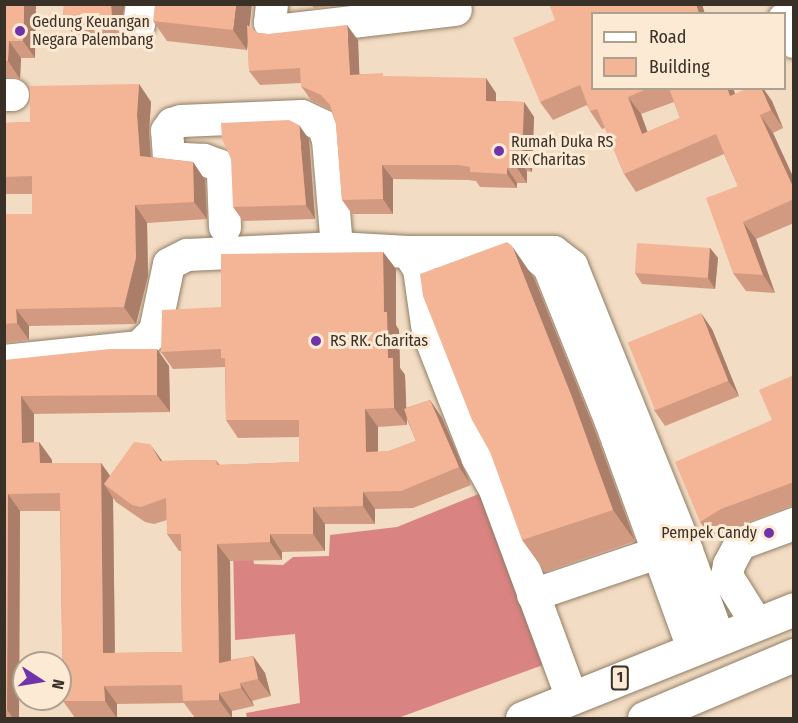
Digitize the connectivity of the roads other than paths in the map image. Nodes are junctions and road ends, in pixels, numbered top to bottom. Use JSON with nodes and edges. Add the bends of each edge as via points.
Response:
{"nodes":[{"id":1,"x":272,"y":4,"type":"edge"},
{"id":2,"x":456,"y":10,"type":"dead end"},
{"id":3,"x":786,"y":24,"type":"edge"},
{"id":4,"x":794,"y":42,"type":"edge"},
{"id":5,"x":225,"y":227,"type":"dead end"},
{"id":6,"x":338,"y":248,"type":"junction"},
{"id":7,"x":408,"y":252,"type":"junction"},
{"id":8,"x":532,"y":252,"type":"junction"},
{"id":9,"x":4,"y":361,"type":"edge"},
{"id":10,"x":794,"y":524,"type":"edge"},
{"id":11,"x":660,"y":552,"type":"junction"},
{"id":12,"x":534,"y":595,"type":"junction"},
{"id":13,"x":794,"y":609,"type":"edge"},
{"id":14,"x":757,"y":624,"type":"junction"},
{"id":15,"x":706,"y":644,"type":"junction"},
{"id":16,"x":794,"y":655,"type":"edge"},
{"id":17,"x":572,"y":698,"type":"junction"},
{"id":18,"x":522,"y":718,"type":"edge"},
{"id":19,"x":645,"y":718,"type":"edge"}],
"edges":[{"from":1,"to":2,"type":"street","via":[[270,23],[276,31]]},
{"from":3,"to":4,"type":"street"},
{"from":5,"to":6,"type":"street","via":[[223,174],[219,166],[204,160],[169,158],[167,131],[172,124],[182,122],[302,116],[323,126],[327,140]]},
{"from":6,"to":7,"type":"street"},
{"from":6,"to":9,"type":"street","via":[[188,255],[169,264],[155,332],[139,347]]},
{"from":7,"to":8,"type":"street"},
{"from":7,"to":12,"type":"street","via":[[419,269],[428,332],[478,459],[495,490]]},
{"from":8,"to":11,"type":"street","via":[[549,267]]},
{"from":8,"to":15,"type":"street","via":[[554,252],[572,266],[687,551]]},
{"from":10,"to":14,"type":"street","via":[[740,544],[729,565],[727,576]]},
{"from":11,"to":12,"type":"street"},
{"from":11,"to":15,"type":"street"},
{"from":12,"to":17,"type":"street"},
{"from":13,"to":14,"type":"highway","number":"1"},
{"from":14,"to":15,"type":"highway","number":"1"},
{"from":15,"to":17,"type":"highway","number":"1"},
{"from":16,"to":19,"type":"highway"},
{"from":17,"to":18,"type":"highway","number":"1"}]}
